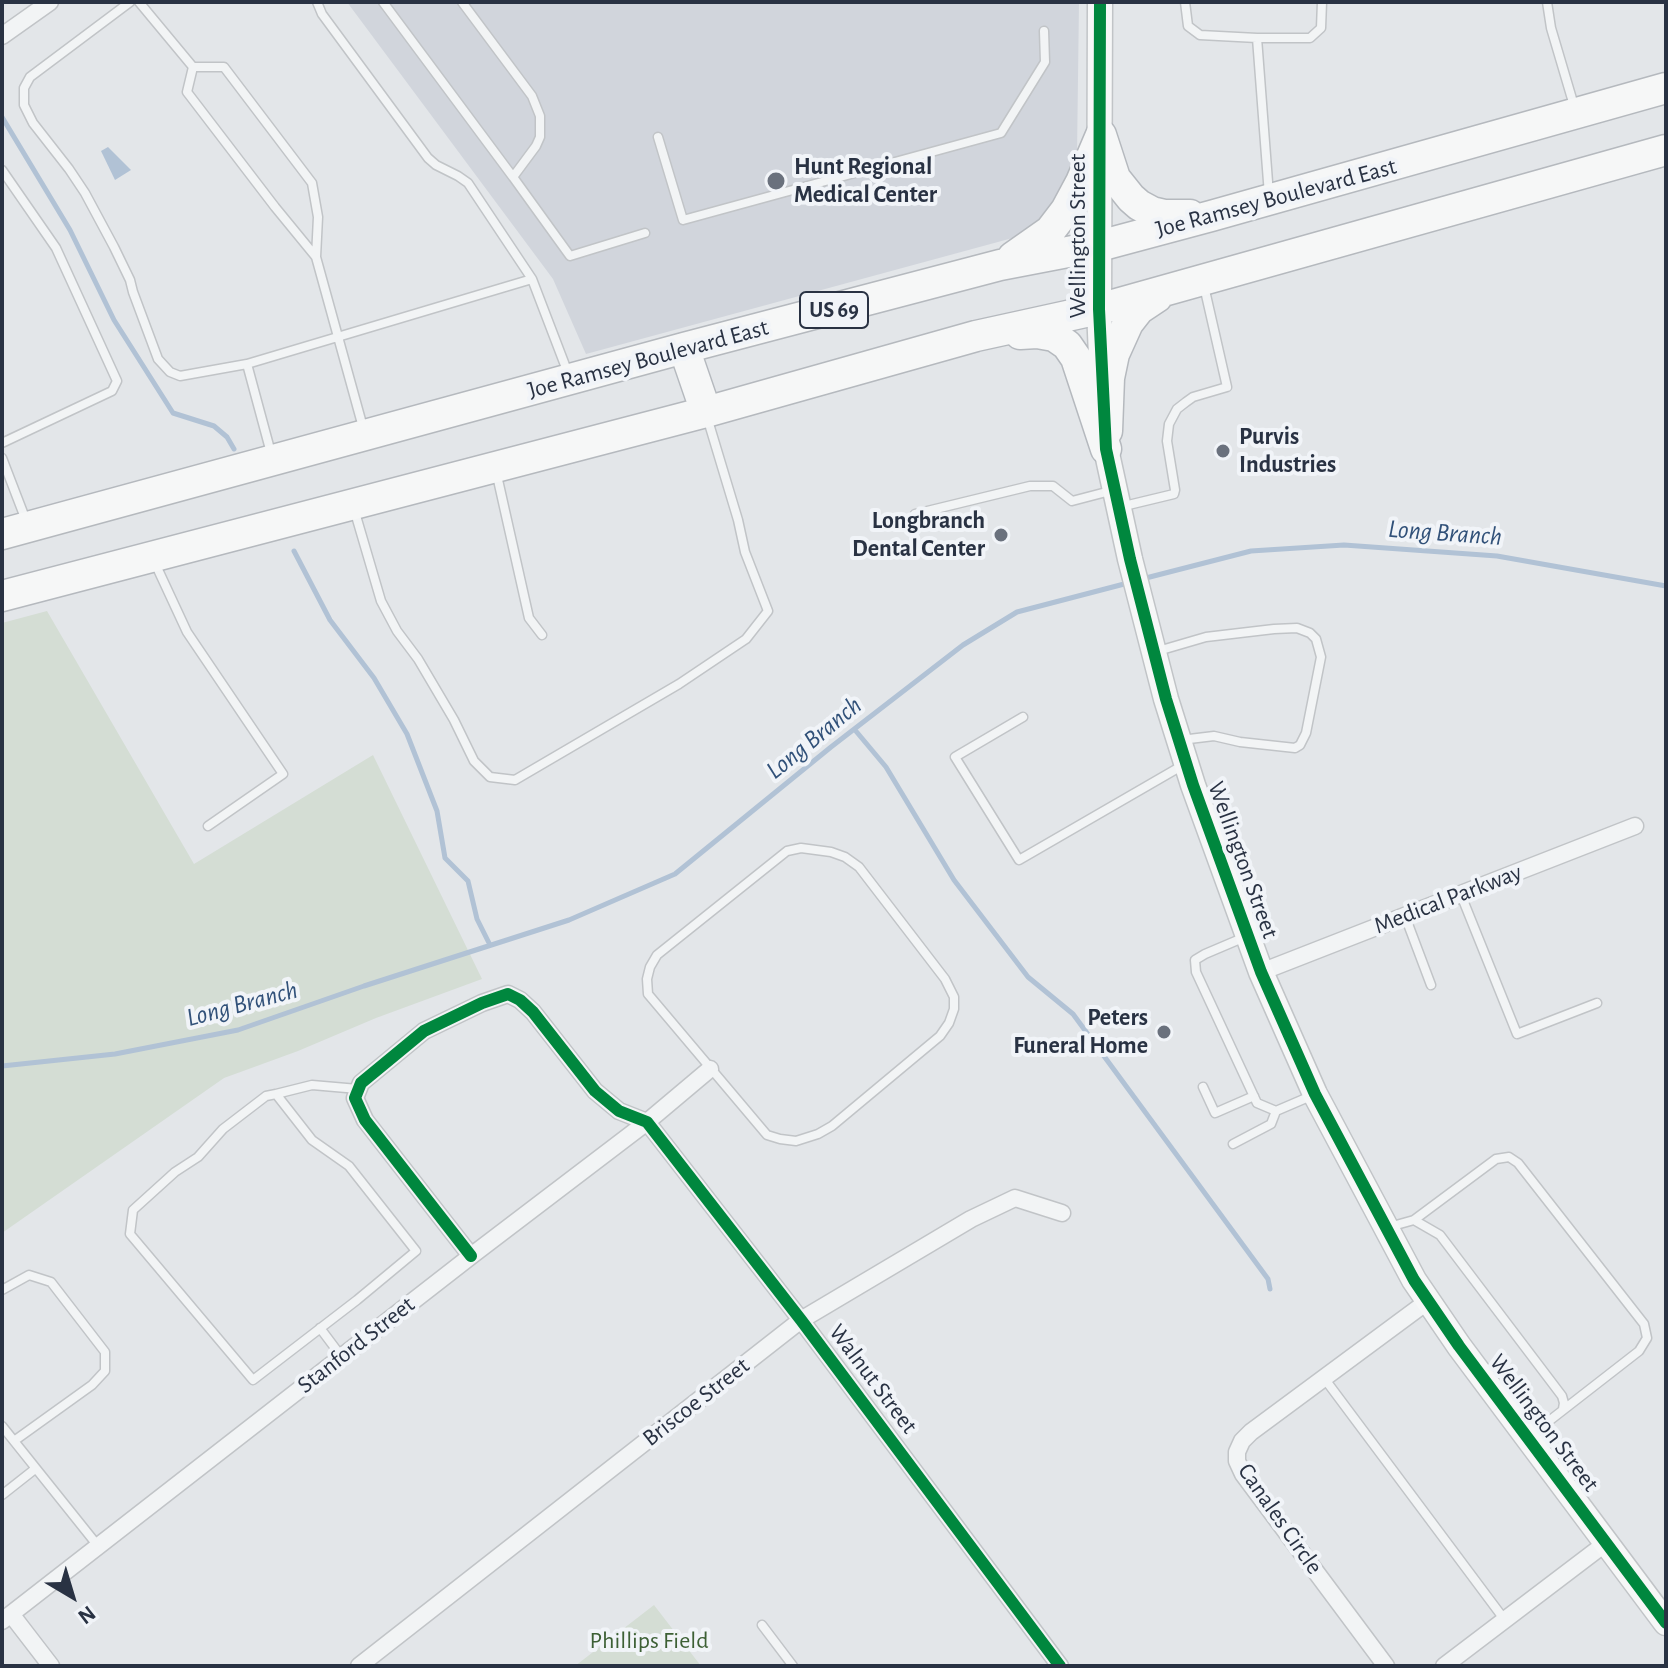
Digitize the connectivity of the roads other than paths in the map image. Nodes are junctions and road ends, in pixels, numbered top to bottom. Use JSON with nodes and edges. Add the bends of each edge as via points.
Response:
{"nodes":[{"id":1,"x":50,"y":2,"type":"edge"},
{"id":2,"x":130,"y":2,"type":"edge"},
{"id":3,"x":139,"y":2,"type":"edge"},
{"id":4,"x":317,"y":2,"type":"edge"},
{"id":5,"x":383,"y":2,"type":"edge"},
{"id":6,"x":462,"y":2,"type":"edge"},
{"id":7,"x":1100,"y":2,"type":"edge"},
{"id":8,"x":1185,"y":2,"type":"edge"},
{"id":9,"x":1322,"y":2,"type":"edge"},
{"id":10,"x":1547,"y":2,"type":"edge"},
{"id":11,"x":1044,"y":31,"type":"dead end"},
{"id":12,"x":2,"y":36,"type":"edge"},
{"id":13,"x":1257,"y":38,"type":"junction"},
{"id":14,"x":193,"y":67,"type":"junction"},
{"id":15,"x":1666,"y":88,"type":"edge"},
{"id":16,"x":1576,"y":114,"type":"junction"},
{"id":17,"x":1101,"y":135,"type":"junction"},
{"id":18,"x":658,"y":137,"type":"dead end"},
{"id":19,"x":1666,"y":150,"type":"edge"},
{"id":20,"x":2,"y":170,"type":"edge"},
{"id":21,"x":513,"y":177,"type":"junction"},
{"id":22,"x":1269,"y":200,"type":"junction"},
{"id":23,"x":1211,"y":216,"type":"junction"},
{"id":24,"x":645,"y":233,"type":"dead end"},
{"id":25,"x":1099,"y":246,"type":"junction"},
{"id":26,"x":316,"y":257,"type":"junction"},
{"id":27,"x":1000,"y":265,"type":"junction"},
{"id":28,"x":532,"y":279,"type":"junction"},
{"id":29,"x":1203,"y":281,"type":"junction"},
{"id":30,"x":1164,"y":292,"type":"junction"},
{"id":31,"x":1099,"y":309,"type":"junction"},
{"id":32,"x":976,"y":336,"type":"junction"},
{"id":33,"x":338,"y":337,"type":"junction"},
{"id":34,"x":684,"y":348,"type":"junction"},
{"id":35,"x":247,"y":364,"type":"junction"},
{"id":36,"x":570,"y":380,"type":"junction"},
{"id":37,"x":706,"y":412,"type":"junction"},
{"id":38,"x":365,"y":436,"type":"junction"},
{"id":39,"x":2,"y":443,"type":"edge"},
{"id":40,"x":1106,"y":449,"type":"junction"},
{"id":41,"x":2,"y":458,"type":"edge"},
{"id":42,"x":273,"y":461,"type":"junction"},
{"id":43,"x":495,"y":467,"type":"junction"},
{"id":44,"x":1116,"y":499,"type":"junction"},
{"id":45,"x":353,"y":504,"type":"junction"},
{"id":46,"x":915,"y":514,"type":"dead end"},
{"id":47,"x":15,"y":531,"type":"edge"},
{"id":48,"x":152,"y":557,"type":"junction"},
{"id":49,"x":2,"y":596,"type":"edge"},
{"id":50,"x":542,"y":635,"type":"dead end"},
{"id":51,"x":1154,"y":652,"type":"junction"},
{"id":52,"x":1023,"y":717,"type":"dead end"},
{"id":53,"x":1179,"y":740,"type":"junction"},
{"id":54,"x":1186,"y":763,"type":"junction"},
{"id":55,"x":208,"y":826,"type":"dead end"},
{"id":56,"x":1635,"y":826,"type":"dead end"},
{"id":57,"x":1461,"y":895,"type":"junction"},
{"id":58,"x":1405,"y":916,"type":"junction"},
{"id":59,"x":1248,"y":936,"type":"junction"},
{"id":60,"x":1261,"y":972,"type":"junction"},
{"id":61,"x":1431,"y":985,"type":"dead end"},
{"id":62,"x":1597,"y":1003,"type":"dead end"},
{"id":63,"x":710,"y":1069,"type":"junction"},
{"id":64,"x":1203,"y":1087,"type":"dead end"},
{"id":65,"x":359,"y":1089,"type":"junction"},
{"id":66,"x":276,"y":1094,"type":"junction"},
{"id":67,"x":1315,"y":1094,"type":"junction"},
{"id":68,"x":1254,"y":1096,"type":"junction"},
{"id":69,"x":1276,"y":1111,"type":"junction"},
{"id":70,"x":647,"y":1122,"type":"junction"},
{"id":71,"x":1233,"y":1144,"type":"dead end"},
{"id":72,"x":1062,"y":1213,"type":"dead end"},
{"id":73,"x":1414,"y":1220,"type":"junction"},
{"id":74,"x":1385,"y":1228,"type":"junction"},
{"id":75,"x":471,"y":1256,"type":"junction"},
{"id":76,"x":2,"y":1290,"type":"edge"},
{"id":77,"x":1428,"y":1301,"type":"junction"},
{"id":78,"x":801,"y":1320,"type":"junction"},
{"id":79,"x":320,"y":1328,"type":"junction"},
{"id":80,"x":342,"y":1357,"type":"junction"},
{"id":81,"x":1324,"y":1378,"type":"junction"},
{"id":82,"x":1563,"y":1409,"type":"junction"},
{"id":83,"x":2,"y":1426,"type":"edge"},
{"id":84,"x":1528,"y":1438,"type":"junction"},
{"id":85,"x":14,"y":1441,"type":"junction"},
{"id":86,"x":35,"y":1469,"type":"junction"},
{"id":87,"x":2,"y":1495,"type":"edge"},
{"id":88,"x":1606,"y":1543,"type":"junction"},
{"id":89,"x":98,"y":1546,"type":"junction"},
{"id":90,"x":6,"y":1617,"type":"edge"},
{"id":91,"x":1505,"y":1620,"type":"junction"},
{"id":92,"x":1666,"y":1623,"type":"edge"},
{"id":93,"x":762,"y":1625,"type":"dead end"},
{"id":94,"x":51,"y":1666,"type":"edge"},
{"id":95,"x":359,"y":1666,"type":"edge"},
{"id":96,"x":793,"y":1666,"type":"edge"},
{"id":97,"x":1060,"y":1666,"type":"edge"},
{"id":98,"x":1386,"y":1666,"type":"edge"},
{"id":99,"x":1444,"y":1666,"type":"edge"}],
"edges":[{"from":1,"to":12,"type":"street"},
{"from":2,"to":35,"type":"lane","via":[[30,77],[24,105],[85,193],[114,247],[158,359],[180,376]]},
{"from":3,"to":14,"type":"lane"},
{"from":4,"to":28,"type":"lane","via":[[428,158],[468,183]]},
{"from":5,"to":21,"type":"lane"},
{"from":6,"to":21,"type":"lane","via":[[532,96],[540,116],[540,137]]},
{"from":7,"to":17,"type":"street","name":"Wellington Street"},
{"from":8,"to":13,"type":"lane","via":[[1188,26],[1200,35]]},
{"from":9,"to":13,"type":"lane","via":[[1321,28],[1310,38]]},
{"from":10,"to":16,"type":"lane"},
{"from":11,"to":18,"type":"lane","via":[[1045,62],[1001,133],[683,220]]},
{"from":13,"to":22,"type":"lane"},
{"from":14,"to":26,"type":"lane","via":[[187,92]]},
{"from":14,"to":26,"type":"lane","via":[[224,67],[312,183],[318,217]]},
{"from":15,"to":16,"type":"highway","name":"Joe Ramsey Boulevard East","number":"US 69"},
{"from":16,"to":22,"type":"highway","name":"Joe Ramsey Boulevard East","number":"US 69"},
{"from":17,"to":23,"type":"highway","via":[[1115,178],[1139,205],[1165,215]]},
{"from":17,"to":25,"type":"street","name":"Wellington Street"},
{"from":17,"to":27,"type":"highway","via":[[1081,182],[1050,231]]},
{"from":19,"to":29,"type":"highway"},
{"from":20,"to":39,"type":"lane","via":[[56,248],[117,381],[112,391]]},
{"from":21,"to":24,"type":"lane","via":[[570,256]]},
{"from":22,"to":23,"type":"highway","name":"Joe Ramsey Boulevard East","number":"US 69"},
{"from":23,"to":25,"type":"highway","name":"Joe Ramsey Boulevard East","number":"US 69"},
{"from":25,"to":27,"type":"highway","name":"Joe Ramsey Boulevard East","number":"US 69"},
{"from":25,"to":31,"type":"street","name":"Wellington Street"},
{"from":26,"to":33,"type":"lane"},
{"from":27,"to":34,"type":"highway","name":"Joe Ramsey Boulevard East","number":"US 69"},
{"from":28,"to":33,"type":"lane"},
{"from":28,"to":36,"type":"lane"},
{"from":29,"to":30,"type":"highway"},
{"from":29,"to":44,"type":"lane","via":[[1227,387],[1193,397],[1169,424],[1174,494]]},
{"from":30,"to":31,"type":"highway"},
{"from":30,"to":40,"type":"highway","via":[[1139,309],[1114,354]]},
{"from":31,"to":32,"type":"highway"},
{"from":31,"to":40,"type":"street","name":"Wellington Street"},
{"from":32,"to":37,"type":"highway"},
{"from":32,"to":40,"type":"highway","via":[[1037,333],[1067,345]]},
{"from":33,"to":35,"type":"lane"},
{"from":33,"to":38,"type":"lane"},
{"from":34,"to":36,"type":"highway","name":"Joe Ramsey Boulevard East","number":"US 69"},
{"from":34,"to":37,"type":"highway"},
{"from":35,"to":42,"type":"lane"},
{"from":36,"to":38,"type":"highway","name":"Joe Ramsey Boulevard East","number":"US 69"},
{"from":37,"to":43,"type":"highway"},
{"from":37,"to":45,"type":"lane","via":[[745,552],[768,611],[746,639],[691,676],[515,780],[490,777],[474,761],[397,631],[381,601]]},
{"from":38,"to":42,"type":"highway","name":"Joe Ramsey Boulevard East","number":"US 69"},
{"from":40,"to":44,"type":"street","name":"Wellington Street"},
{"from":41,"to":47,"type":"lane"},
{"from":42,"to":47,"type":"highway","name":"Joe Ramsey Boulevard East","number":"US 69"},
{"from":43,"to":45,"type":"highway"},
{"from":43,"to":50,"type":"lane","via":[[529,618]]},
{"from":44,"to":46,"type":"lane","via":[[1072,501],[1053,486],[1030,486]]},
{"from":44,"to":51,"type":"street","name":"Wellington Street"},
{"from":45,"to":48,"type":"highway"},
{"from":48,"to":49,"type":"highway"},
{"from":48,"to":55,"type":"lane","via":[[187,632],[283,774]]},
{"from":51,"to":53,"type":"street","name":"Wellington Street"},
{"from":51,"to":53,"type":"lane","via":[[1206,637],[1274,629],[1297,628],[1316,639],[1321,657],[1300,745],[1214,736]]},
{"from":52,"to":54,"type":"lane","via":[[955,757],[1019,860]]},
{"from":53,"to":54,"type":"street","name":"Wellington Street"},
{"from":54,"to":59,"type":"street","name":"Wellington Street"},
{"from":56,"to":57,"type":"street","name":"Medical Parkway"},
{"from":57,"to":58,"type":"street","name":"Medical Parkway"},
{"from":57,"to":62,"type":"lane","via":[[1517,1034]]},
{"from":58,"to":60,"type":"street","name":"Medical Parkway"},
{"from":58,"to":61,"type":"lane"},
{"from":59,"to":60,"type":"street","name":"Wellington Street"},
{"from":59,"to":68,"type":"lane","via":[[1195,960]]},
{"from":60,"to":67,"type":"street","name":"Wellington Street"},
{"from":63,"to":63,"type":"lane","via":[[767,1135],[796,1141],[832,1126],[940,1036],[949,1023],[954,997],[859,867],[831,852],[787,851],[657,955],[650,967],[648,994]]},
{"from":63,"to":70,"type":"street","name":"Stanford Street"},
{"from":64,"to":68,"type":"lane","via":[[1215,1113]]},
{"from":65,"to":66,"type":"lane","via":[[312,1085]]},
{"from":65,"to":70,"type":"street","via":[[424,1031],[508,994],[533,1012],[595,1091],[619,1111]]},
{"from":65,"to":75,"type":"street","via":[[355,1098],[365,1120]]},
{"from":66,"to":79,"type":"lane","via":[[312,1140],[349,1166],[416,1251]]},
{"from":66,"to":79,"type":"lane","via":[[223,1129],[198,1157],[133,1210],[130,1234],[253,1380]]},
{"from":67,"to":69,"type":"lane"},
{"from":67,"to":74,"type":"street","name":"Wellington Street"},
{"from":68,"to":69,"type":"lane","via":[[1257,1103]]},
{"from":69,"to":71,"type":"lane","via":[[1271,1124]]},
{"from":70,"to":75,"type":"street","name":"Stanford Street"},
{"from":70,"to":78,"type":"street","name":"Walnut Street"},
{"from":72,"to":78,"type":"street","name":"Briscoe Street","via":[[1015,1198]]},
{"from":73,"to":74,"type":"lane"},
{"from":73,"to":82,"type":"lane","via":[[1440,1235],[1562,1396]]},
{"from":73,"to":82,"type":"lane","via":[[1496,1159],[1509,1157],[1518,1163],[1644,1324],[1647,1338],[1639,1351]]},
{"from":74,"to":77,"type":"street","name":"Wellington Street"},
{"from":75,"to":80,"type":"street","name":"Stanford Street"},
{"from":76,"to":85,"type":"lane","via":[[29,1275],[51,1282],[105,1352],[105,1371],[92,1385]]},
{"from":77,"to":81,"type":"street","name":"Canales Circle"},
{"from":77,"to":84,"type":"street","name":"Wellington Street"},
{"from":78,"to":95,"type":"street","name":"Briscoe Street"},
{"from":78,"to":97,"type":"street","name":"Walnut Street"},
{"from":79,"to":80,"type":"lane"},
{"from":80,"to":89,"type":"street","name":"Stanford Street"},
{"from":81,"to":91,"type":"lane"},
{"from":81,"to":98,"type":"street","name":"Canales Circle","via":[[1242,1441],[1237,1461]]},
{"from":82,"to":84,"type":"lane"},
{"from":83,"to":85,"type":"lane"},
{"from":84,"to":88,"type":"street","name":"Wellington Street"},
{"from":85,"to":86,"type":"lane"},
{"from":86,"to":87,"type":"lane"},
{"from":86,"to":89,"type":"lane"},
{"from":88,"to":91,"type":"street"},
{"from":88,"to":92,"type":"street","name":"Wellington Street"},
{"from":89,"to":90,"type":"street","name":"Stanford Street"},
{"from":90,"to":94,"type":"street"},
{"from":91,"to":99,"type":"street"},
{"from":93,"to":96,"type":"lane"}]}
